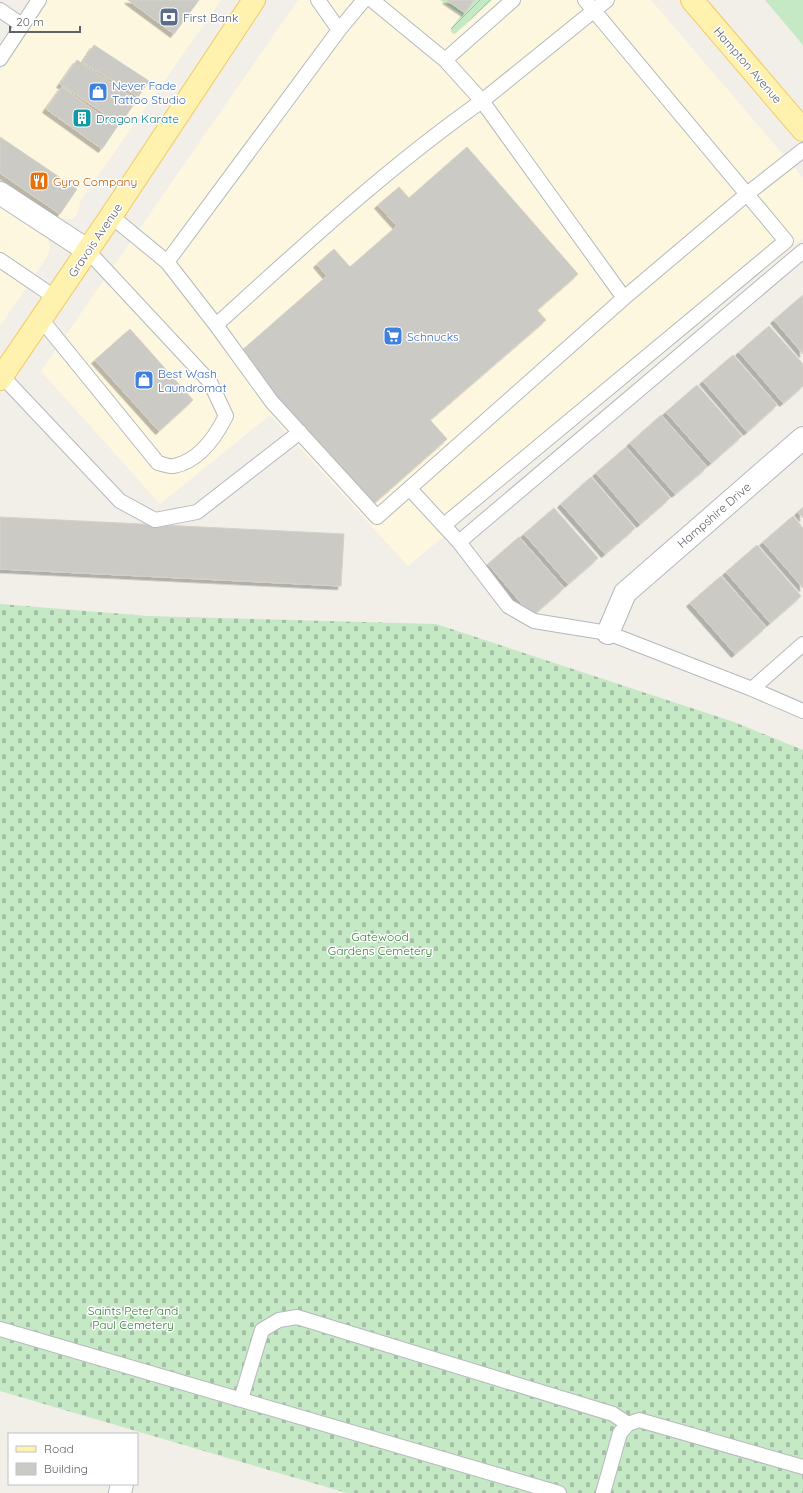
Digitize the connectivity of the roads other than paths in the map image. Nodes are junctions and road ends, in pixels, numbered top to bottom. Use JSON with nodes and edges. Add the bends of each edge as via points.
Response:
{"nodes":[{"id":1,"x":39,"y":0,"type":"edge"},
{"id":2,"x":254,"y":0,"type":"edge"},
{"id":3,"x":318,"y":0,"type":"edge"},
{"id":4,"x":364,"y":0,"type":"edge"},
{"id":5,"x":372,"y":0,"type":"edge"},
{"id":6,"x":514,"y":0,"type":"edge"},
{"id":7,"x":607,"y":0,"type":"edge"},
{"id":8,"x":692,"y":0,"type":"edge"},
{"id":9,"x":589,"y":5,"type":"edge"},
{"id":10,"x":0,"y":10,"type":"edge"},
{"id":11,"x":22,"y":25,"type":"junction"},
{"id":12,"x":340,"y":30,"type":"junction"},
{"id":13,"x":0,"y":59,"type":"edge"},
{"id":14,"x":445,"y":60,"type":"junction"},
{"id":15,"x":482,"y":101,"type":"junction"},
{"id":16,"x":803,"y":130,"type":"edge"},
{"id":17,"x":803,"y":150,"type":"edge"},
{"id":18,"x":0,"y":193,"type":"edge"},
{"id":19,"x":747,"y":194,"type":"junction"},
{"id":20,"x":111,"y":216,"type":"junction"},
{"id":21,"x":87,"y":250,"type":"junction"},
{"id":22,"x":803,"y":251,"type":"edge"},
{"id":23,"x":0,"y":260,"type":"edge"},
{"id":24,"x":167,"y":262,"type":"junction"},
{"id":25,"x":56,"y":298,"type":"junction"},
{"id":26,"x":624,"y":298,"type":"junction"},
{"id":27,"x":42,"y":319,"type":"junction"},
{"id":28,"x":216,"y":325,"type":"junction"},
{"id":29,"x":1,"y":377,"type":"edge"},
{"id":30,"x":300,"y":432,"type":"junction"},
{"id":31,"x":803,"y":438,"type":"edge"},
{"id":32,"x":410,"y":489,"type":"junction"},
{"id":33,"x":444,"y":526,"type":"junction"},
{"id":34,"x":459,"y":542,"type":"junction"},
{"id":35,"x":608,"y":633,"type":"junction"},
{"id":36,"x":803,"y":644,"type":"edge"},
{"id":37,"x":752,"y":689,"type":"junction"},
{"id":38,"x":803,"y":711,"type":"edge"},
{"id":39,"x":0,"y":1329,"type":"edge"},
{"id":40,"x":240,"y":1399,"type":"junction"},
{"id":41,"x":628,"y":1424,"type":"junction"},
{"id":42,"x":803,"y":1467,"type":"edge"},
{"id":43,"x":559,"y":1493,"type":"edge"},
{"id":44,"x":603,"y":1493,"type":"edge"}],
"edges":[{"from":1,"to":11,"type":"lane"},
{"from":2,"to":20,"type":"main road","name":"Gravois Avenue"},
{"from":3,"to":12,"type":"lane"},
{"from":4,"to":12,"type":"lane"},
{"from":5,"to":14,"type":"lane"},
{"from":6,"to":14,"type":"lane"},
{"from":7,"to":9,"type":"lane"},
{"from":8,"to":16,"type":"main road","name":"Hampton Avenue"},
{"from":9,"to":15,"type":"lane"},
{"from":9,"to":19,"type":"lane"},
{"from":10,"to":11,"type":"lane"},
{"from":11,"to":13,"type":"lane"},
{"from":12,"to":24,"type":"lane"},
{"from":14,"to":15,"type":"lane"},
{"from":15,"to":26,"type":"lane"},
{"from":15,"to":28,"type":"lane","via":[[432,137],[342,210]]},
{"from":17,"to":19,"type":"lane"},
{"from":18,"to":21,"type":"street"},
{"from":19,"to":26,"type":"lane"},
{"from":19,"to":33,"type":"lane","via":[[786,240]]},
{"from":20,"to":21,"type":"main road","name":"Gravois Avenue"},
{"from":20,"to":24,"type":"lane"},
{"from":21,"to":25,"type":"main road","name":"Gravois Avenue"},
{"from":21,"to":27,"type":"lane","via":[[210,382],[226,416],[218,432],[205,448],[192,458],[172,466],[158,463]]},
{"from":22,"to":34,"type":"lane"},
{"from":23,"to":25,"type":"lane"},
{"from":24,"to":28,"type":"lane"},
{"from":25,"to":27,"type":"main road","name":"Gravois Avenue"},
{"from":26,"to":32,"type":"lane"},
{"from":27,"to":29,"type":"main road","name":"Gravois Avenue"},
{"from":28,"to":30,"type":"lane","via":[[272,402]]},
{"from":29,"to":30,"type":"lane","via":[[120,501],[155,520],[197,512]]},
{"from":30,"to":32,"type":"lane","via":[[377,518]]},
{"from":31,"to":35,"type":"street","name":"Hampshire Drive","via":[[625,592]]},
{"from":32,"to":33,"type":"lane"},
{"from":33,"to":34,"type":"lane"},
{"from":34,"to":35,"type":"lane","via":[[508,606],[534,621]]},
{"from":35,"to":37,"type":"lane"},
{"from":36,"to":37,"type":"lane"},
{"from":37,"to":38,"type":"lane"},
{"from":39,"to":40,"type":"lane"},
{"from":40,"to":41,"type":"lane","via":[[262,1330],[279,1320],[297,1317],[613,1414]]},
{"from":40,"to":43,"type":"lane"},
{"from":41,"to":42,"type":"lane","via":[[639,1420]]},
{"from":41,"to":44,"type":"lane","via":[[620,1433]]}]}
